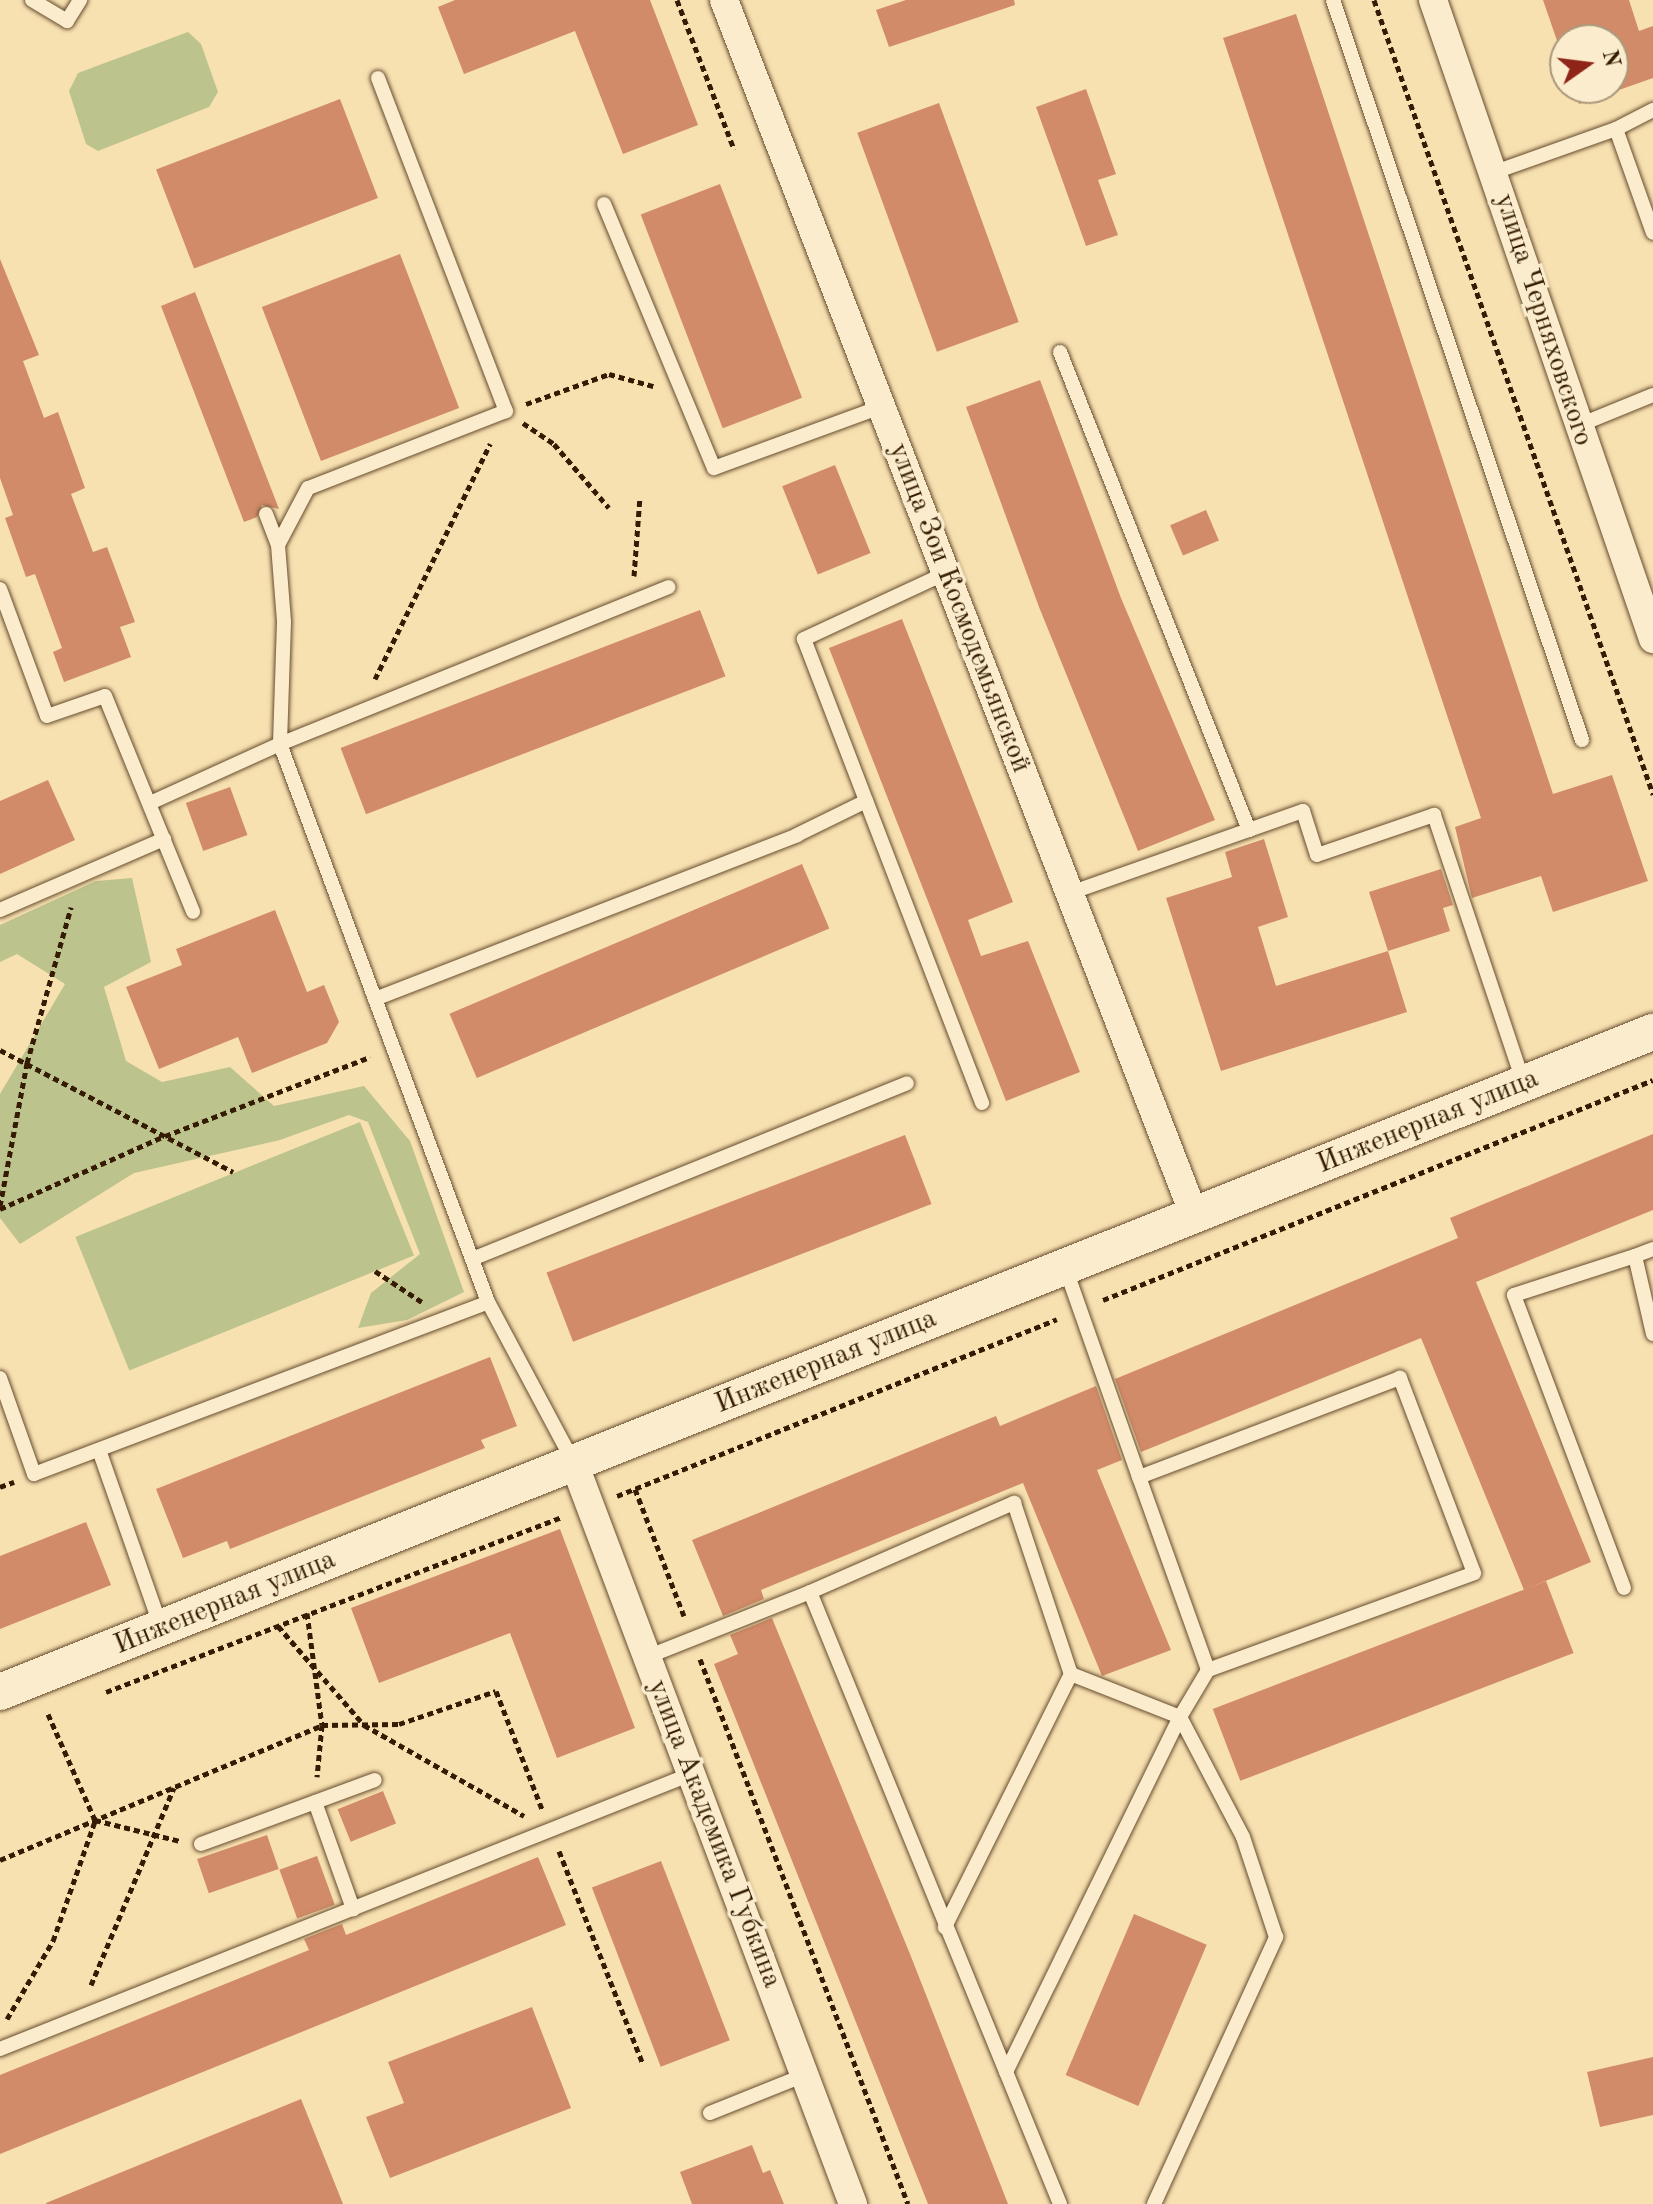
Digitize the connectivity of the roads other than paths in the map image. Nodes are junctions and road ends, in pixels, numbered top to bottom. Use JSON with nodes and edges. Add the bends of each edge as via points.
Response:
{"nodes":[{"id":1,"x":32,"y":0,"type":"edge"},
{"id":2,"x":80,"y":0,"type":"edge"},
{"id":3,"x":724,"y":0,"type":"edge"},
{"id":4,"x":1333,"y":0,"type":"edge"},
{"id":5,"x":1433,"y":0,"type":"edge"},
{"id":6,"x":378,"y":78,"type":"dead end"},
{"id":7,"x":1653,"y":110,"type":"edge"},
{"id":8,"x":1616,"y":129,"type":"junction"},
{"id":9,"x":1495,"y":172,"type":"junction"},
{"id":10,"x":604,"y":204,"type":"dead end"},
{"id":11,"x":1653,"y":233,"type":"edge"},
{"id":12,"x":1060,"y":352,"type":"dead end"},
{"id":13,"x":1653,"y":395,"type":"edge"},
{"id":14,"x":881,"y":407,"type":"junction"},
{"id":15,"x":1577,"y":426,"type":"junction"},
{"id":16,"x":266,"y":514,"type":"dead end"},
{"id":17,"x":278,"y":545,"type":"junction"},
{"id":18,"x":946,"y":573,"type":"junction"},
{"id":19,"x":669,"y":587,"type":"dead end"},
{"id":20,"x":0,"y":589,"type":"edge"},
{"id":21,"x":1653,"y":639,"type":"edge"},
{"id":22,"x":1582,"y":740,"type":"dead end"},
{"id":23,"x":280,"y":744,"type":"junction"},
{"id":24,"x":866,"y":801,"type":"junction"},
{"id":25,"x":150,"y":803,"type":"junction"},
{"id":26,"x":1249,"y":830,"type":"junction"},
{"id":27,"x":164,"y":839,"type":"junction"},
{"id":28,"x":1070,"y":893,"type":"junction"},
{"id":29,"x":0,"y":910,"type":"edge"},
{"id":30,"x":193,"y":912,"type":"dead end"},
{"id":31,"x":375,"y":999,"type":"junction"},
{"id":32,"x":1653,"y":1032,"type":"edge"},
{"id":33,"x":907,"y":1083,"type":"dead end"},
{"id":34,"x":1524,"y":1084,"type":"junction"},
{"id":35,"x":982,"y":1103,"type":"dead end"},
{"id":36,"x":1194,"y":1215,"type":"junction"},
{"id":37,"x":1653,"y":1249,"type":"edge"},
{"id":38,"x":1635,"y":1256,"type":"junction"},
{"id":39,"x":472,"y":1259,"type":"junction"},
{"id":40,"x":1065,"y":1267,"type":"junction"},
{"id":41,"x":488,"y":1302,"type":"junction"},
{"id":42,"x":1653,"y":1334,"type":"edge"},
{"id":43,"x":0,"y":1378,"type":"edge"},
{"id":44,"x":99,"y":1450,"type":"junction"},
{"id":45,"x":574,"y":1463,"type":"junction"},
{"id":46,"x":1139,"y":1477,"type":"junction"},
{"id":47,"x":1624,"y":1588,"type":"dead end"},
{"id":48,"x":810,"y":1592,"type":"junction"},
{"id":49,"x":162,"y":1628,"type":"junction"},
{"id":50,"x":647,"y":1657,"type":"junction"},
{"id":51,"x":1208,"y":1670,"type":"junction"},
{"id":52,"x":1071,"y":1674,"type":"junction"},
{"id":53,"x":0,"y":1692,"type":"edge"},
{"id":54,"x":1180,"y":1717,"type":"junction"},
{"id":55,"x":691,"y":1774,"type":"junction"},
{"id":56,"x":375,"y":1780,"type":"dead end"},
{"id":57,"x":315,"y":1802,"type":"junction"},
{"id":58,"x":201,"y":1844,"type":"road end"},
{"id":59,"x":353,"y":1909,"type":"junction"},
{"id":60,"x":945,"y":1927,"type":"junction"},
{"id":61,"x":0,"y":2049,"type":"edge"},
{"id":62,"x":1006,"y":2072,"type":"junction"},
{"id":63,"x":805,"y":2075,"type":"junction"},
{"id":64,"x":710,"y":2113,"type":"dead end"},
{"id":65,"x":853,"y":2204,"type":"edge"},
{"id":66,"x":1060,"y":2204,"type":"edge"},
{"id":67,"x":1154,"y":2204,"type":"edge"}],
"edges":[{"from":1,"to":2,"type":"lane","via":[[67,21]]},
{"from":3,"to":14,"type":"street","name":"улица Зои Космодемьянской"},
{"from":4,"to":22,"type":"lane"},
{"from":5,"to":9,"type":"street","name":"улица Черняховского"},
{"from":6,"to":17,"type":"lane","via":[[506,411],[308,488]]},
{"from":7,"to":8,"type":"lane"},
{"from":8,"to":9,"type":"lane"},
{"from":8,"to":11,"type":"lane"},
{"from":9,"to":15,"type":"street","name":"улица Черняховского"},
{"from":10,"to":14,"type":"lane","via":[[714,468]]},
{"from":12,"to":26,"type":"lane"},
{"from":13,"to":15,"type":"lane"},
{"from":14,"to":18,"type":"street","name":"улица Зои Космодемьянской"},
{"from":15,"to":21,"type":"street","name":"улица Черняховского"},
{"from":16,"to":17,"type":"lane"},
{"from":17,"to":23,"type":"lane","via":[[284,622]]},
{"from":18,"to":24,"type":"lane","via":[[804,639]]},
{"from":18,"to":28,"type":"street","name":"улица Зои Космодемьянской"},
{"from":19,"to":23,"type":"lane"},
{"from":20,"to":25,"type":"lane","via":[[47,716],[105,696]]},
{"from":23,"to":25,"type":"lane"},
{"from":23,"to":31,"type":"lane"},
{"from":24,"to":31,"type":"lane","via":[[797,835]]},
{"from":24,"to":35,"type":"lane"},
{"from":25,"to":27,"type":"lane"},
{"from":26,"to":28,"type":"lane"},
{"from":26,"to":34,"type":"lane","via":[[1303,811],[1317,855],[1434,815]]},
{"from":27,"to":29,"type":"lane"},
{"from":27,"to":30,"type":"lane"},
{"from":28,"to":36,"type":"street","name":"улица Зои Космодемьянской"},
{"from":31,"to":39,"type":"lane"},
{"from":32,"to":34,"type":"street","name":"Инженерная улица"},
{"from":33,"to":39,"type":"lane"},
{"from":34,"to":36,"type":"street","name":"Инженерная улица"},
{"from":36,"to":40,"type":"street","name":"Инженерная улица"},
{"from":37,"to":38,"type":"lane"},
{"from":38,"to":42,"type":"lane"},
{"from":38,"to":47,"type":"lane","via":[[1514,1295]]},
{"from":39,"to":41,"type":"lane"},
{"from":40,"to":45,"type":"street","name":"Инженерная улица"},
{"from":40,"to":46,"type":"lane"},
{"from":41,"to":44,"type":"lane"},
{"from":41,"to":45,"type":"lane"},
{"from":43,"to":44,"type":"lane","via":[[34,1474]]},
{"from":44,"to":49,"type":"lane"},
{"from":45,"to":49,"type":"street","name":"Инженерная улица"},
{"from":45,"to":50,"type":"street","name":"улица Академика Губкина"},
{"from":46,"to":51,"type":"lane"},
{"from":46,"to":51,"type":"lane","via":[[1400,1378],[1474,1573]]},
{"from":48,"to":50,"type":"lane"},
{"from":48,"to":52,"type":"lane","via":[[1014,1503]]},
{"from":48,"to":60,"type":"lane"},
{"from":49,"to":53,"type":"street","name":"Инженерная улица"},
{"from":50,"to":55,"type":"street","name":"улица Академика Губкина"},
{"from":51,"to":54,"type":"lane"},
{"from":52,"to":54,"type":"lane"},
{"from":52,"to":60,"type":"lane"},
{"from":54,"to":62,"type":"lane"},
{"from":54,"to":67,"type":"lane","via":[[1243,1837],[1276,1937]]},
{"from":55,"to":59,"type":"lane"},
{"from":55,"to":63,"type":"street","name":"улица Академика Губкина"},
{"from":56,"to":57,"type":"lane"},
{"from":57,"to":58,"type":"lane"},
{"from":57,"to":59,"type":"lane"},
{"from":59,"to":61,"type":"lane"},
{"from":60,"to":62,"type":"lane"},
{"from":62,"to":66,"type":"lane"},
{"from":63,"to":64,"type":"lane"},
{"from":63,"to":65,"type":"street","name":"улица Академика Губкина"}]}
